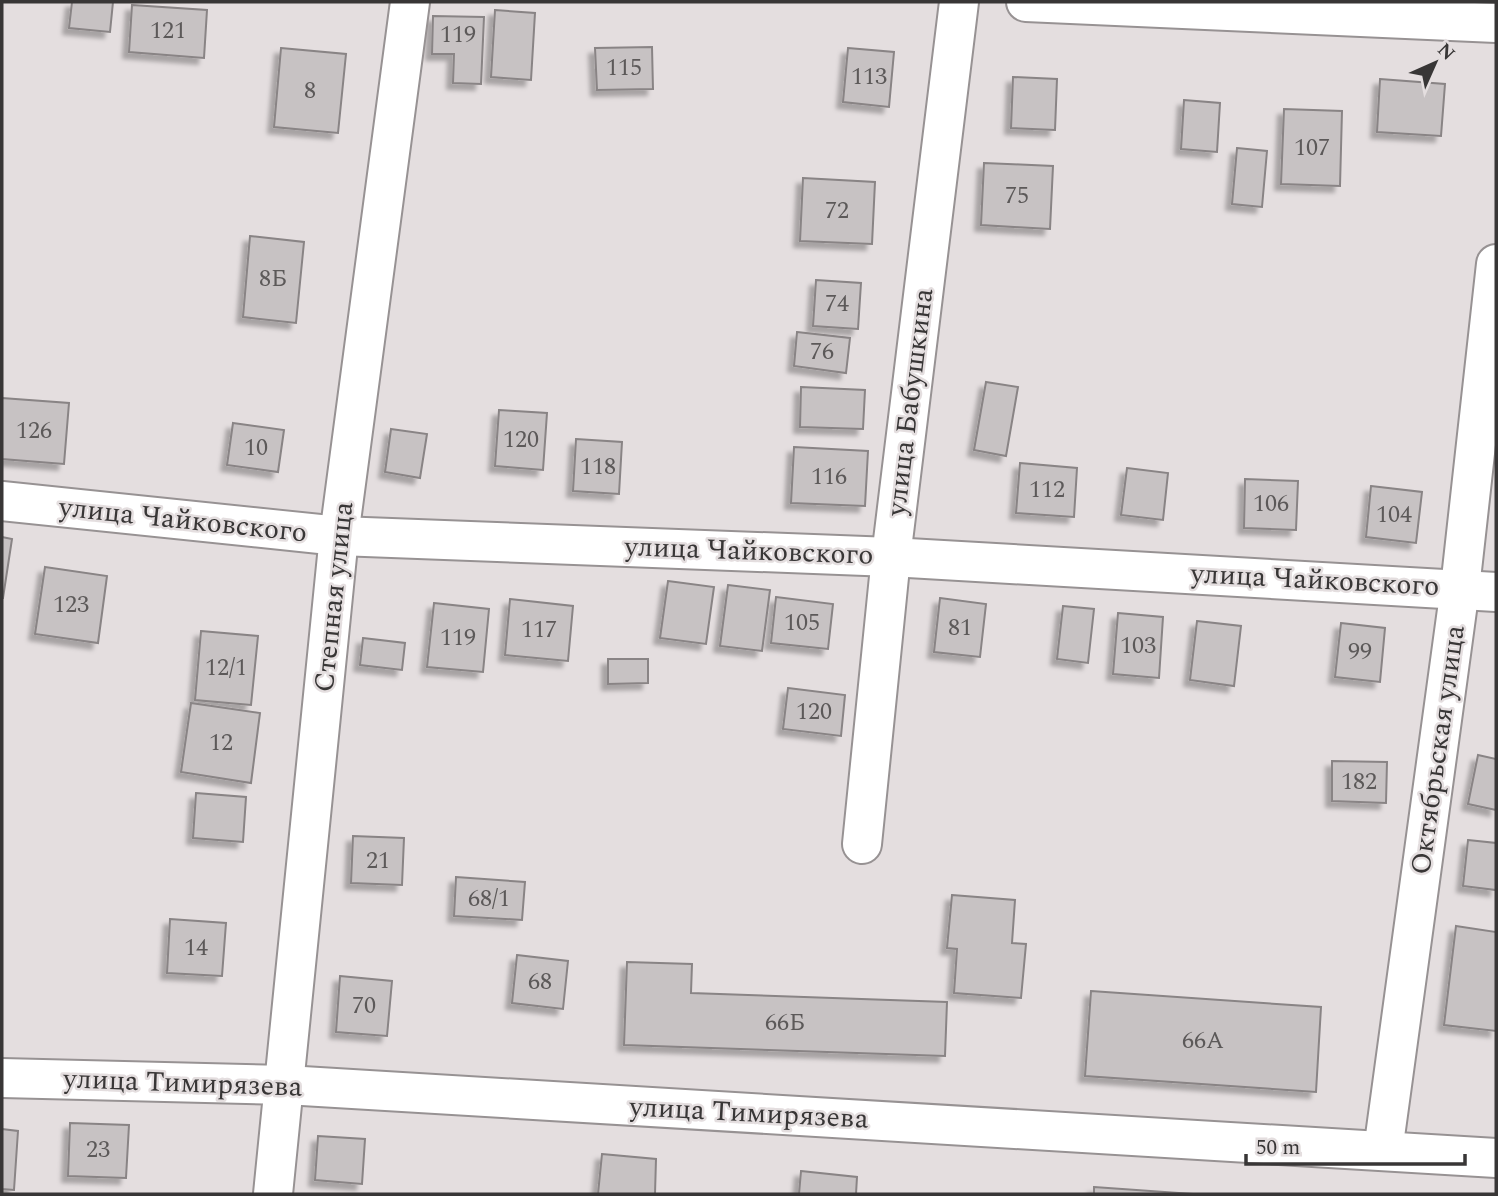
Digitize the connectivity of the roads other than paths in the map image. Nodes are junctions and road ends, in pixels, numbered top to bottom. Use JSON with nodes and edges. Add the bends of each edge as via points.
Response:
{"nodes":[{"id":1,"x":410,"y":2,"type":"edge"},
{"id":2,"x":959,"y":2,"type":"edge"},
{"id":3,"x":1026,"y":2,"type":"edge"},
{"id":4,"x":1496,"y":23,"type":"edge"},
{"id":5,"x":1496,"y":264,"type":"edge"},
{"id":6,"x":2,"y":501,"type":"edge"},
{"id":7,"x":339,"y":536,"type":"junction"},
{"id":8,"x":891,"y":557,"type":"junction"},
{"id":9,"x":1478,"y":590,"type":"edge"},
{"id":10,"x":862,"y":844,"type":"dead end"},
{"id":11,"x":2,"y":1078,"type":"edge"},
{"id":12,"x":286,"y":1084,"type":"junction"},
{"id":13,"x":1383,"y":1152,"type":"junction"},
{"id":14,"x":1496,"y":1158,"type":"edge"},
{"id":15,"x":273,"y":1194,"type":"edge"}],
"edges":[{"from":1,"to":7,"type":"street","name":"Степная улица"},
{"from":2,"to":8,"type":"street","name":"улица Бабушкина"},
{"from":3,"to":4,"type":"street"},
{"from":5,"to":9,"type":"street","name":"Октябрьская улица"},
{"from":6,"to":7,"type":"street","name":"улица Чайковского"},
{"from":7,"to":8,"type":"street","name":"улица Чайковского"},
{"from":7,"to":12,"type":"street","name":"Степная улица"},
{"from":8,"to":9,"type":"street","name":"улица Чайковского"},
{"from":8,"to":10,"type":"street","name":"улица Бабушкина"},
{"from":9,"to":13,"type":"street","name":"Октябрьская улица"},
{"from":11,"to":12,"type":"street","name":"улица Тимирязева"},
{"from":12,"to":13,"type":"street","name":"улица Тимирязева"},
{"from":12,"to":15,"type":"street","name":"Степная улица"},
{"from":13,"to":14,"type":"street","name":"улица Тимирязева"}]}
